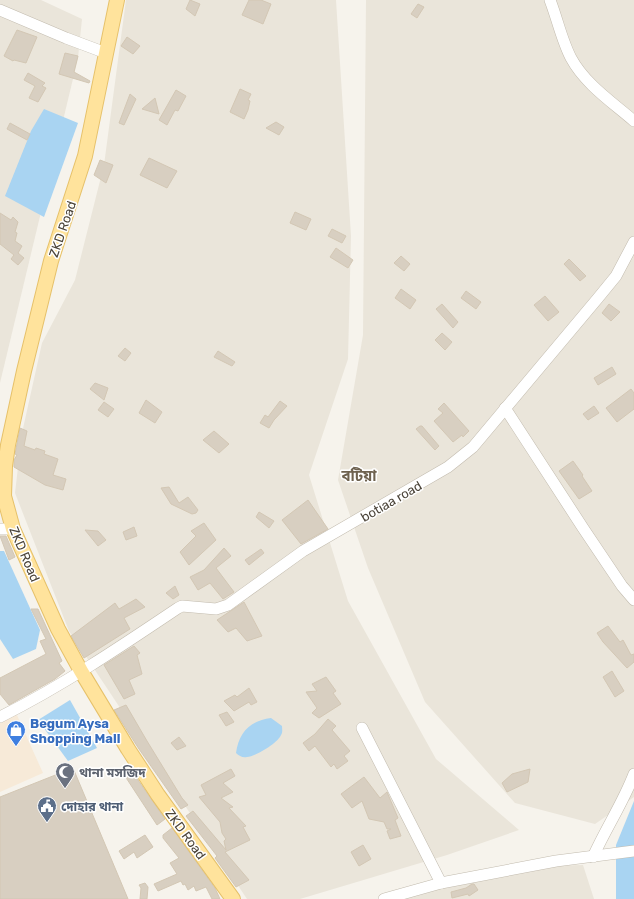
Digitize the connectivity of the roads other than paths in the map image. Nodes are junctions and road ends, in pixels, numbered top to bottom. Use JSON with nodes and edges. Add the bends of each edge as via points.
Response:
{"nodes":[{"id":1,"x":117,"y":0,"type":"edge"},
{"id":2,"x":550,"y":0,"type":"edge"},
{"id":3,"x":0,"y":10,"type":"edge"},
{"id":4,"x":106,"y":53,"type":"junction"},
{"id":5,"x":634,"y":121,"type":"edge"},
{"id":6,"x":634,"y":242,"type":"edge"},
{"id":7,"x":505,"y":408,"type":"junction"},
{"id":8,"x":7,"y":529,"type":"edge"},
{"id":9,"x":634,"y":600,"type":"edge"},
{"id":10,"x":81,"y":671,"type":"junction"},
{"id":11,"x":0,"y":717,"type":"edge"},
{"id":12,"x":362,"y":728,"type":"dead end"},
{"id":13,"x":634,"y":774,"type":"edge"},
{"id":14,"x":634,"y":850,"type":"edge"},
{"id":15,"x":598,"y":856,"type":"junction"},
{"id":16,"x":441,"y":883,"type":"junction"},
{"id":17,"x":233,"y":899,"type":"edge"},
{"id":18,"x":384,"y":899,"type":"edge"}],
"edges":[{"from":1,"to":4,"type":"main road","name":"ZKD Road"},
{"from":2,"to":5,"type":"street","via":[[568,52],[579,70]]},
{"from":3,"to":4,"type":"street"},
{"from":4,"to":8,"type":"main road","name":"ZKD Road","via":[[85,156],[51,261],[12,423],[5,466]]},
{"from":6,"to":7,"type":"street","name":"botiaa road","via":[[616,276]]},
{"from":7,"to":9,"type":"street","via":[[583,528]]},
{"from":7,"to":10,"type":"street","name":"botiaa road","via":[[473,447],[448,467],[303,552],[228,605],[216,609],[182,606]]},
{"from":8,"to":10,"type":"main road","name":"ZKD Road"},
{"from":10,"to":11,"type":"street","name":"botiaa road"},
{"from":10,"to":17,"type":"main road","name":"ZKD Road","via":[[158,795]]},
{"from":12,"to":16,"type":"street"},
{"from":13,"to":15,"type":"street","via":[[627,793],[600,842]]},
{"from":14,"to":15,"type":"street"},
{"from":15,"to":16,"type":"street","via":[[556,861]]},
{"from":16,"to":18,"type":"street"}]}
